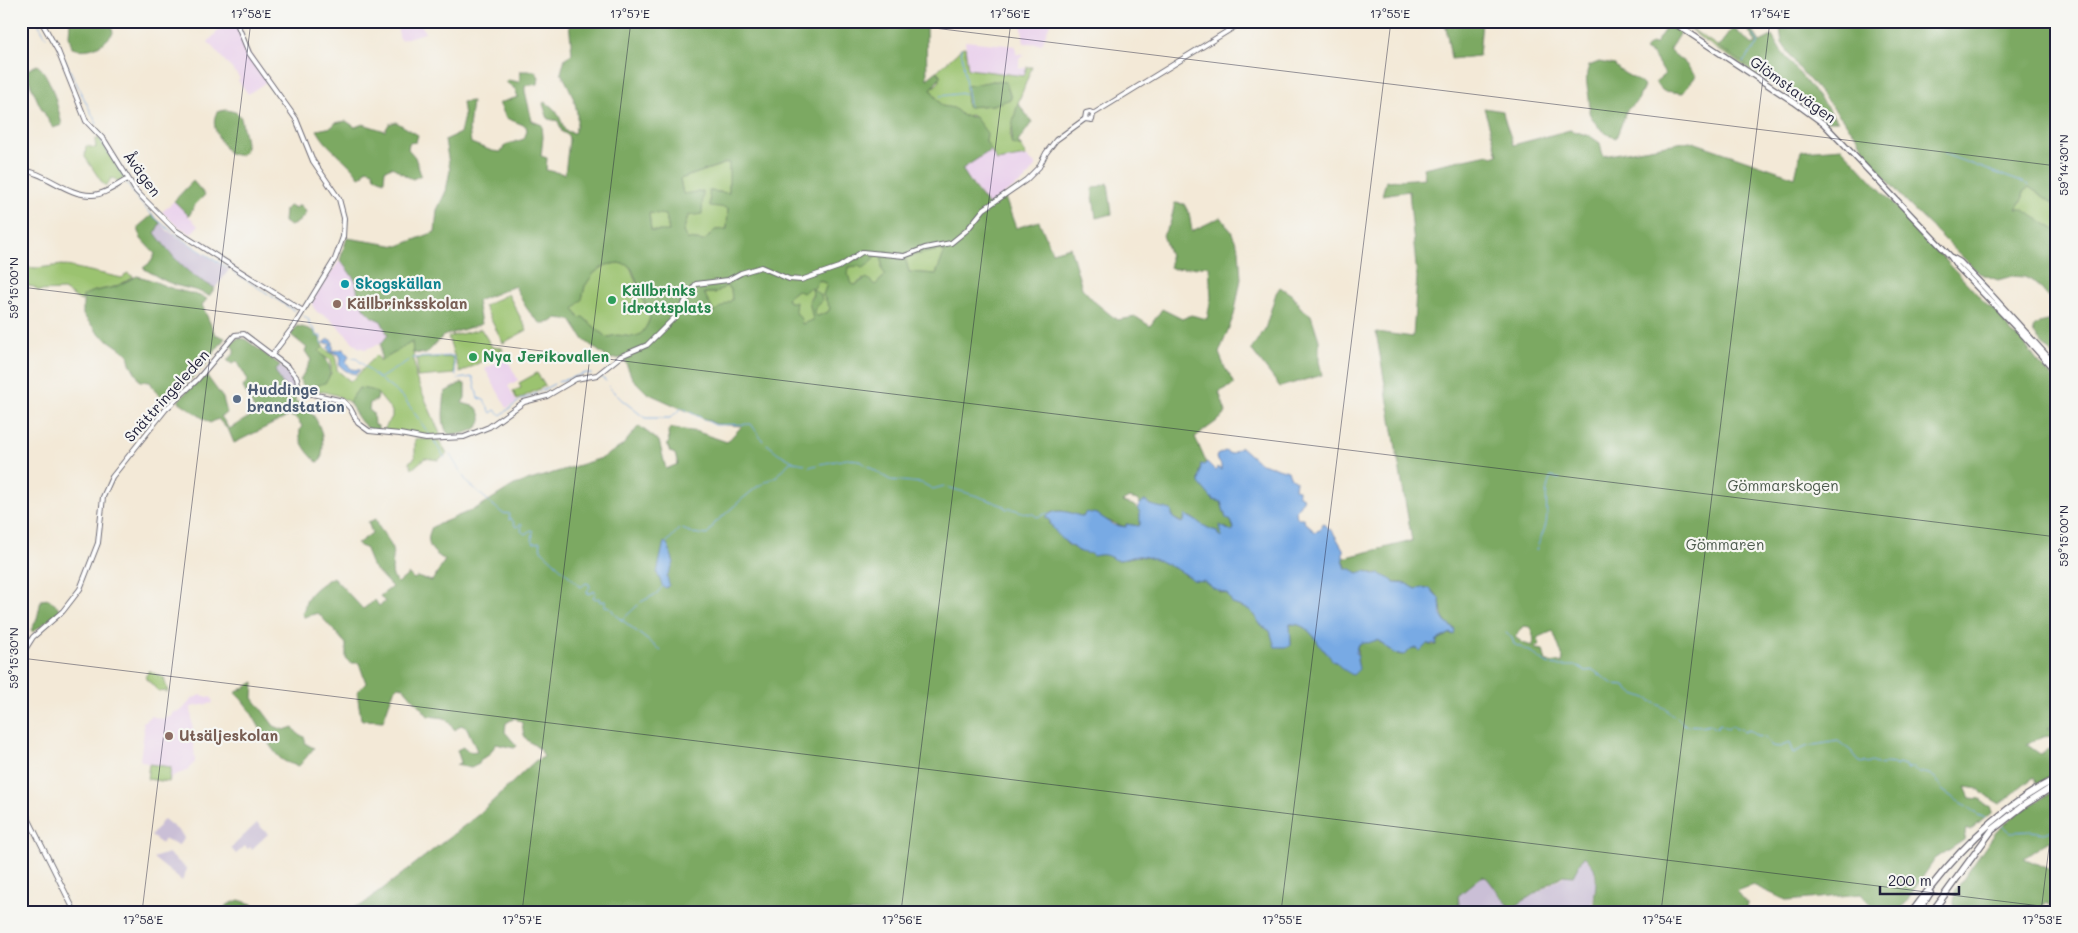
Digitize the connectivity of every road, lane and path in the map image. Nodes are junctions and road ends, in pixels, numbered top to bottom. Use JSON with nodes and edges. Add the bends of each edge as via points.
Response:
{"nodes":[{"id":1,"x":41,"y":21,"type":"edge"},
{"id":2,"x":236,"y":21,"type":"edge"},
{"id":3,"x":1244,"y":21,"type":"edge"},
{"id":4,"x":1671,"y":21,"type":"edge"},
{"id":5,"x":21,"y":170,"type":"edge"},
{"id":6,"x":128,"y":179,"type":"junction"},
{"id":7,"x":1952,"y":257,"type":"junction"},
{"id":8,"x":1967,"y":277,"type":"junction"},
{"id":9,"x":1988,"y":291,"type":"junction"},
{"id":10,"x":1989,"y":300,"type":"junction"},
{"id":11,"x":303,"y":311,"type":"junction"},
{"id":12,"x":271,"y":356,"type":"junction"},
{"id":13,"x":2057,"y":367,"type":"edge"},
{"id":14,"x":2057,"y":373,"type":"edge"},
{"id":15,"x":21,"y":656,"type":"edge"},
{"id":16,"x":2057,"y":778,"type":"edge"},
{"id":17,"x":2057,"y":784,"type":"edge"},
{"id":18,"x":21,"y":804,"type":"edge"},
{"id":19,"x":1938,"y":876,"type":"junction"},
{"id":20,"x":75,"y":912,"type":"edge"},
{"id":21,"x":1912,"y":912,"type":"edge"},
{"id":22,"x":1918,"y":912,"type":"edge"},
{"id":23,"x":1930,"y":912,"type":"edge"}],
"edges":[{"from":1,"to":6,"type":"street","name":"Åvägen","via":[[58,51],[86,121],[105,140]]},
{"from":2,"to":11,"type":"street","via":[[249,54],[296,119],[313,161],[343,210],[344,233],[339,251]]},
{"from":3,"to":12,"type":"street","name":"Snättringeleden","via":[[1093,114],[1086,114],[1086,119],[1060,136],[1026,180],[984,209],[968,230],[954,241],[904,256],[862,252],[839,267],[801,280],[789,279],[761,267],[741,272],[728,280],[698,284],[679,313],[647,345],[621,356],[597,375],[576,379],[547,396],[524,402],[476,433],[457,438],[426,439],[369,431],[343,401],[299,391],[297,378]]},
{"from":4,"to":7,"type":"main road","name":"Glömstavägen","via":[[1824,124]]},
{"from":5,"to":6,"type":"street","via":[[91,196]]},
{"from":6,"to":11,"type":"street","name":"Åvägen","via":[[136,192],[169,225]]},
{"from":7,"to":8,"type":"main road"},
{"from":7,"to":9,"type":"main road"},
{"from":8,"to":9,"type":"main road"},
{"from":8,"to":10,"type":"main road"},
{"from":9,"to":10,"type":"main road"},
{"from":9,"to":13,"type":"main road"},
{"from":10,"to":14,"type":"main road"},
{"from":11,"to":12,"type":"street"},
{"from":12,"to":15,"type":"street","name":"Snättringeleden","via":[[244,334],[234,335],[197,380],[166,409],[112,477],[103,497],[98,543],[76,594],[63,611],[33,637]]},
{"from":16,"to":19,"type":"highway","via":[[2010,807]]},
{"from":17,"to":23,"type":"highway","via":[[1992,830]]},
{"from":18,"to":20,"type":"street"},
{"from":19,"to":21,"type":"highway"},
{"from":19,"to":22,"type":"highway"}]}
